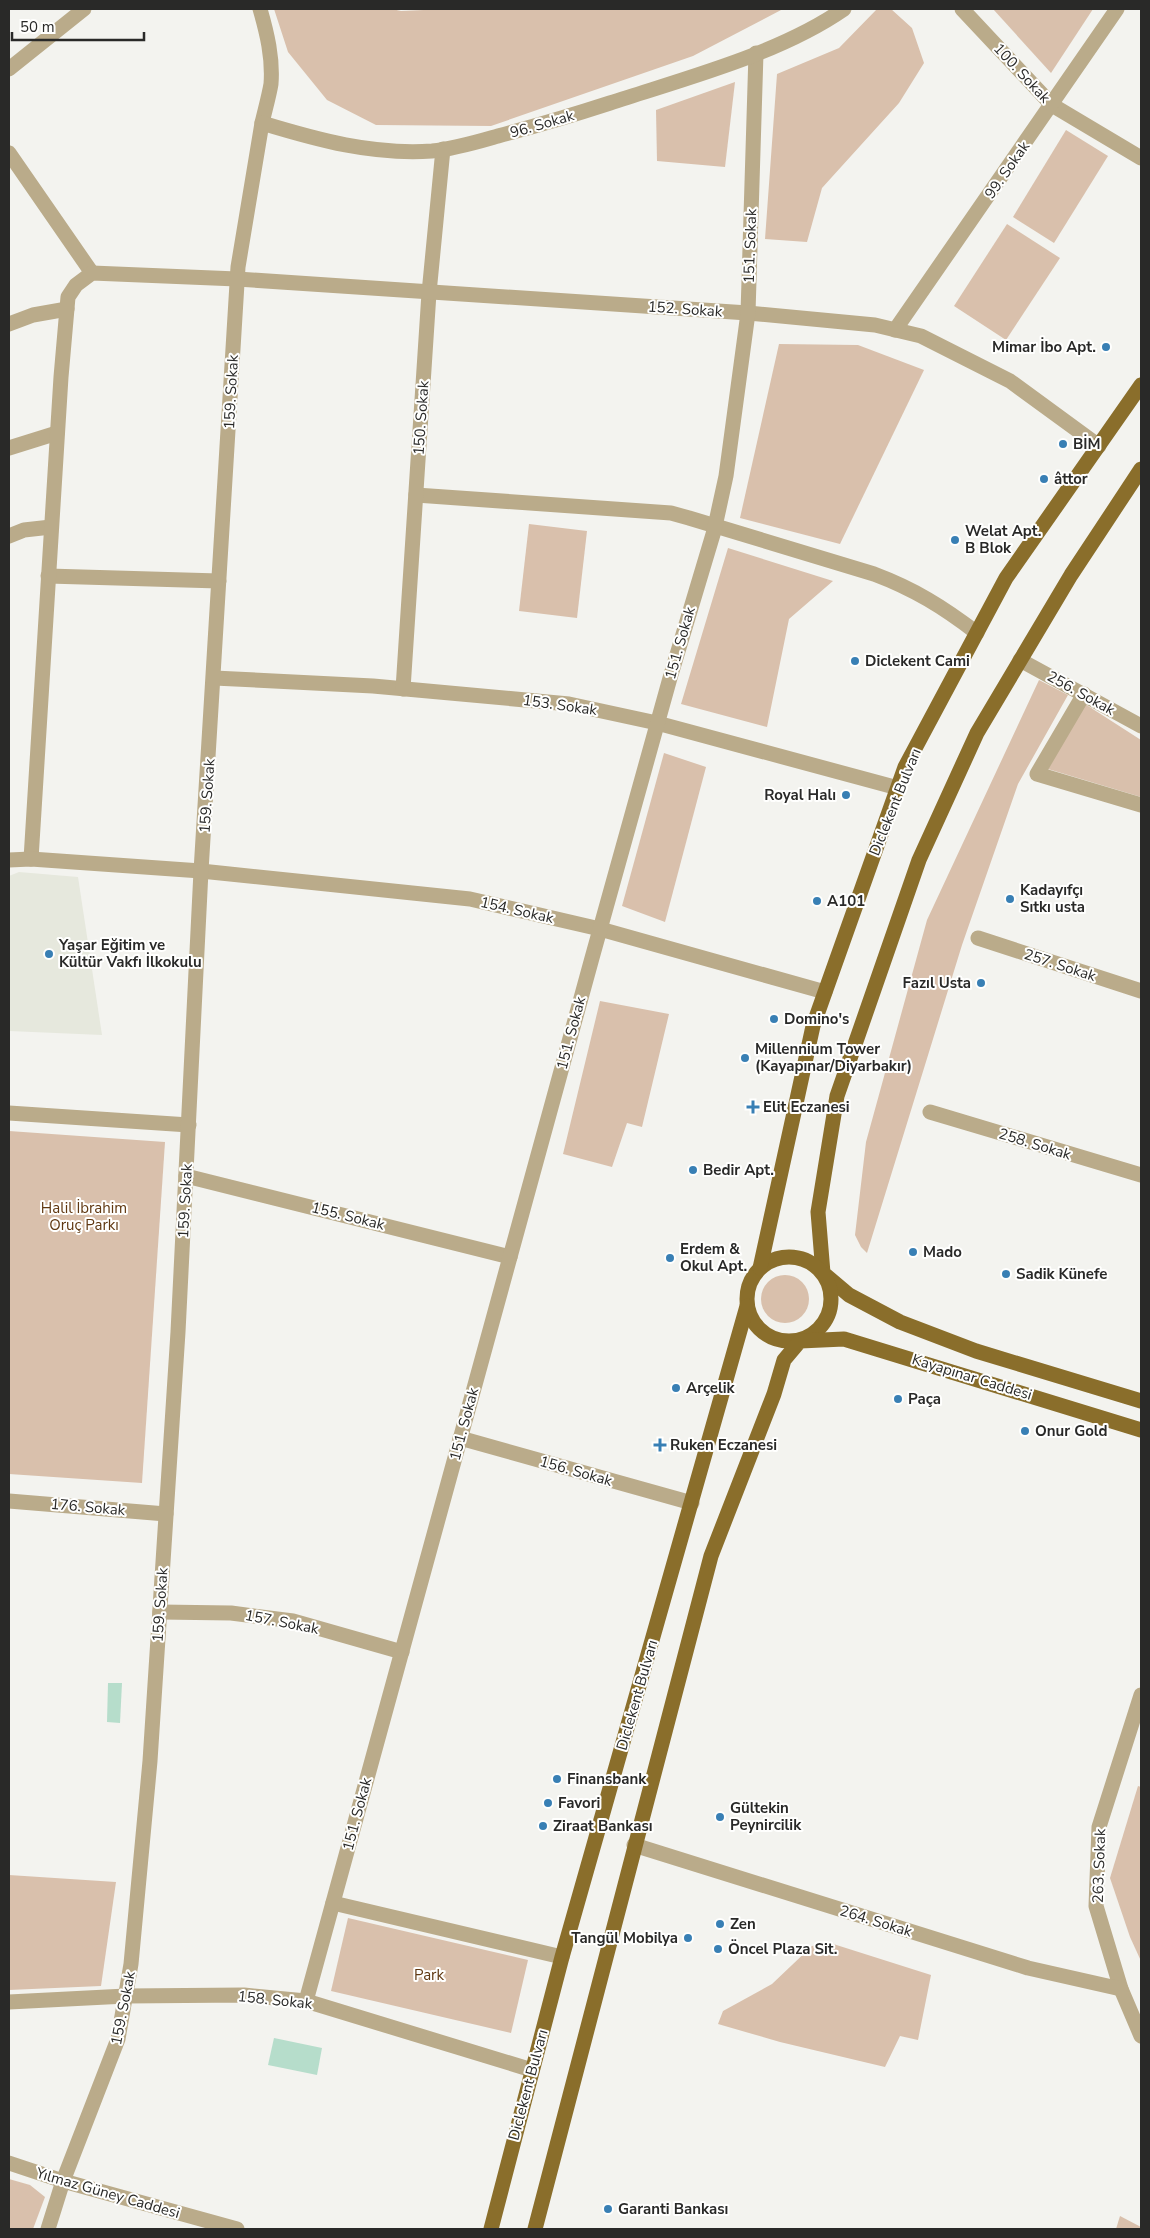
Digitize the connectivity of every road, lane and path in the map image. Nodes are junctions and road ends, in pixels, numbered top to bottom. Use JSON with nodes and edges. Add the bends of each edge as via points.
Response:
{"nodes":[{"id":1,"x":84,"y":9,"type":"edge"},
{"id":2,"x":260,"y":9,"type":"edge"},
{"id":3,"x":844,"y":9,"type":"edge"},
{"id":4,"x":962,"y":9,"type":"edge"},
{"id":5,"x":1118,"y":9,"type":"edge"},
{"id":6,"x":756,"y":53,"type":"junction"},
{"id":7,"x":9,"y":69,"type":"edge"},
{"id":8,"x":1052,"y":105,"type":"junction"},
{"id":9,"x":262,"y":123,"type":"junction"},
{"id":10,"x":443,"y":148,"type":"junction"},
{"id":11,"x":9,"y":153,"type":"edge"},
{"id":12,"x":1141,"y":158,"type":"edge"},
{"id":13,"x":92,"y":273,"type":"junction"},
{"id":14,"x":238,"y":279,"type":"junction"},
{"id":15,"x":430,"y":293,"type":"junction"},
{"id":16,"x":67,"y":309,"type":"junction"},
{"id":17,"x":748,"y":313,"type":"junction"},
{"id":18,"x":9,"y":324,"type":"edge"},
{"id":19,"x":895,"y":330,"type":"junction"},
{"id":20,"x":1141,"y":385,"type":"edge"},
{"id":21,"x":57,"y":433,"type":"junction"},
{"id":22,"x":1099,"y":446,"type":"junction"},
{"id":23,"x":9,"y":448,"type":"edge"},
{"id":24,"x":1141,"y":469,"type":"edge"},
{"id":25,"x":416,"y":495,"type":"junction"},
{"id":26,"x":51,"y":527,"type":"junction"},
{"id":27,"x":715,"y":527,"type":"junction"},
{"id":28,"x":9,"y":536,"type":"edge"},
{"id":29,"x":48,"y":576,"type":"junction"},
{"id":30,"x":219,"y":581,"type":"junction"},
{"id":31,"x":977,"y":633,"type":"junction"},
{"id":32,"x":1020,"y":660,"type":"junction"},
{"id":33,"x":214,"y":678,"type":"junction"},
{"id":34,"x":403,"y":689,"type":"junction"},
{"id":35,"x":1084,"y":694,"type":"junction"},
{"id":36,"x":658,"y":723,"type":"junction"},
{"id":37,"x":1141,"y":726,"type":"edge"},
{"id":38,"x":898,"y":788,"type":"junction"},
{"id":39,"x":1141,"y":805,"type":"edge"},
{"id":40,"x":31,"y":859,"type":"junction"},
{"id":41,"x":9,"y":860,"type":"edge"},
{"id":42,"x":201,"y":871,"type":"junction"},
{"id":43,"x":600,"y":929,"type":"junction"},
{"id":44,"x":978,"y":938,"type":"dead end"},
{"id":45,"x":1141,"y":991,"type":"edge"},
{"id":46,"x":825,"y":992,"type":"junction"},
{"id":47,"x":930,"y":1112,"type":"dead end"},
{"id":48,"x":9,"y":1113,"type":"edge"},
{"id":49,"x":189,"y":1125,"type":"junction"},
{"id":50,"x":186,"y":1176,"type":"junction"},
{"id":51,"x":1141,"y":1176,"type":"edge"},
{"id":52,"x":510,"y":1257,"type":"junction"},
{"id":53,"x":760,"y":1268,"type":"junction"},
{"id":54,"x":823,"y":1273,"type":"junction"},
{"id":55,"x":747,"y":1306,"type":"junction"},
{"id":56,"x":800,"y":1341,"type":"junction"},
{"id":57,"x":1141,"y":1401,"type":"edge"},
{"id":58,"x":1141,"y":1430,"type":"edge"},
{"id":59,"x":460,"y":1438,"type":"junction"},
{"id":60,"x":9,"y":1501,"type":"edge"},
{"id":61,"x":692,"y":1503,"type":"junction"},
{"id":62,"x":166,"y":1514,"type":"junction"},
{"id":63,"x":160,"y":1612,"type":"junction"},
{"id":64,"x":402,"y":1652,"type":"junction"},
{"id":65,"x":1141,"y":1695,"type":"edge"},
{"id":66,"x":634,"y":1845,"type":"junction"},
{"id":67,"x":333,"y":1903,"type":"junction"},
{"id":68,"x":562,"y":1957,"type":"junction"},
{"id":69,"x":1121,"y":1989,"type":"junction"},
{"id":70,"x":126,"y":1996,"type":"junction"},
{"id":71,"x":306,"y":2001,"type":"junction"},
{"id":72,"x":9,"y":2002,"type":"edge"},
{"id":73,"x":1141,"y":2036,"type":"edge"},
{"id":74,"x":532,"y":2070,"type":"junction"},
{"id":75,"x":9,"y":2163,"type":"edge"},
{"id":76,"x":63,"y":2181,"type":"junction"},
{"id":77,"x":48,"y":2229,"type":"edge"},
{"id":78,"x":237,"y":2229,"type":"edge"},
{"id":79,"x":491,"y":2229,"type":"edge"},
{"id":80,"x":535,"y":2229,"type":"edge"}],
"edges":[{"from":1,"to":7,"type":"street"},
{"from":2,"to":9,"type":"street","via":[[267,34],[271,84]]},
{"from":3,"to":6,"type":"street","name":"96. Sokak","via":[[786,42]]},
{"from":4,"to":8,"type":"street","name":"100. Sokak"},
{"from":5,"to":8,"type":"street","name":"99. Sokak"},
{"from":6,"to":10,"type":"street","name":"96. Sokak","via":[[552,122]]},
{"from":6,"to":17,"type":"street","name":"151. Sokak"},
{"from":8,"to":12,"type":"street","name":"100. Sokak"},
{"from":8,"to":19,"type":"street","name":"99. Sokak"},
{"from":9,"to":10,"type":"street","name":"96. Sokak","via":[[320,141],[360,148],[404,151]]},
{"from":9,"to":14,"type":"street","name":"159. Sokak"},
{"from":10,"to":15,"type":"street","name":"150. Sokak"},
{"from":11,"to":13,"type":"street"},
{"from":13,"to":14,"type":"street","name":"152. Sokak"},
{"from":13,"to":16,"type":"street","via":[[76,285],[68,297]]},
{"from":14,"to":15,"type":"street","name":"152. Sokak"},
{"from":14,"to":30,"type":"street","name":"159. Sokak"},
{"from":15,"to":17,"type":"street","name":"152. Sokak"},
{"from":15,"to":25,"type":"street","name":"150. Sokak"},
{"from":16,"to":18,"type":"street","via":[[33,315]]},
{"from":16,"to":21,"type":"street"},
{"from":17,"to":19,"type":"street","name":"152. Sokak","via":[[875,325]]},
{"from":17,"to":27,"type":"street","name":"151. Sokak","via":[[726,476]]},
{"from":19,"to":22,"type":"street","name":"152. Sokak","via":[[920,336],[1010,381]]},
{"from":20,"to":22,"type":"main road","name":"Diclekent Bulvarı"},
{"from":21,"to":23,"type":"street"},
{"from":21,"to":26,"type":"street"},
{"from":22,"to":31,"type":"main road","name":"Diclekent Bulvarı","via":[[1006,578]]},
{"from":24,"to":32,"type":"main road"},
{"from":25,"to":27,"type":"street","via":[[671,513]]},
{"from":25,"to":34,"type":"street","name":"150. Sokak"},
{"from":26,"to":28,"type":"street","via":[[24,530]]},
{"from":26,"to":29,"type":"street"},
{"from":27,"to":31,"type":"street","via":[[904,585],[938,604]]},
{"from":27,"to":36,"type":"street","name":"151. Sokak"},
{"from":29,"to":30,"type":"street"},
{"from":29,"to":40,"type":"street"},
{"from":30,"to":33,"type":"street","name":"159. Sokak"},
{"from":31,"to":38,"type":"main road","name":"Diclekent Bulvarı"},
{"from":32,"to":35,"type":"street","name":"256. Sokak"},
{"from":32,"to":54,"type":"main road","via":[[977,733],[919,860],[837,1096],[818,1212]]},
{"from":33,"to":34,"type":"street","name":"153. Sokak"},
{"from":33,"to":42,"type":"street","name":"159. Sokak"},
{"from":34,"to":36,"type":"street","name":"153. Sokak","via":[[569,704]]},
{"from":35,"to":37,"type":"street","name":"256. Sokak"},
{"from":35,"to":39,"type":"street","via":[[1037,774]]},
{"from":36,"to":38,"type":"street","name":"153. Sokak"},
{"from":36,"to":43,"type":"street","name":"151. Sokak"},
{"from":38,"to":46,"type":"main road","name":"Diclekent Bulvarı"},
{"from":40,"to":41,"type":"street","name":"154. Sokak"},
{"from":40,"to":42,"type":"street","name":"154. Sokak"},
{"from":42,"to":43,"type":"street","name":"154. Sokak","via":[[470,899]]},
{"from":42,"to":49,"type":"street","name":"159. Sokak"},
{"from":43,"to":46,"type":"street","name":"154. Sokak"},
{"from":43,"to":52,"type":"street","name":"151. Sokak"},
{"from":44,"to":45,"type":"street","name":"257. Sokak"},
{"from":46,"to":53,"type":"main road","name":"Diclekent Bulvarı","via":[[813,1026]]},
{"from":47,"to":51,"type":"street","name":"258. Sokak"},
{"from":48,"to":49,"type":"street"},
{"from":49,"to":50,"type":"street","name":"159. Sokak"},
{"from":50,"to":52,"type":"street","name":"155. Sokak"},
{"from":50,"to":62,"type":"street","name":"159. Sokak"},
{"from":52,"to":59,"type":"street","name":"151. Sokak"},
{"from":53,"to":54,"type":"main road","via":[[785,1256],[812,1263]]},
{"from":53,"to":55,"type":"main road","via":[[751,1279]]},
{"from":54,"to":56,"type":"main road","via":[[830,1285],[830,1313],[813,1335]]},
{"from":54,"to":57,"type":"main road","name":"Kayapınar Caddesi","via":[[849,1295],[900,1322],[976,1351]]},
{"from":55,"to":56,"type":"main road","via":[[760,1331],[786,1342]]},
{"from":55,"to":61,"type":"main road","name":"Diclekent Bulvarı"},
{"from":56,"to":58,"type":"main road","name":"Kayapınar Caddesi","via":[[844,1339]]},
{"from":56,"to":66,"type":"main road","via":[[784,1360],[711,1556]]},
{"from":59,"to":61,"type":"street","name":"156. Sokak"},
{"from":59,"to":64,"type":"street","name":"151. Sokak"},
{"from":60,"to":62,"type":"street","name":"176. Sokak"},
{"from":61,"to":68,"type":"main road","name":"Diclekent Bulvarı"},
{"from":62,"to":63,"type":"street","name":"159. Sokak"},
{"from":63,"to":64,"type":"street","name":"157. Sokak","via":[[231,1613],[293,1621]]},
{"from":63,"to":70,"type":"street","name":"159. Sokak","via":[[150,1761]]},
{"from":64,"to":67,"type":"street","name":"151. Sokak"},
{"from":65,"to":69,"type":"street","name":"263. Sokak","via":[[1099,1827],[1096,1860],[1096,1906]]},
{"from":66,"to":69,"type":"street","name":"264. Sokak","via":[[1028,1968]]},
{"from":66,"to":80,"type":"main road"},
{"from":67,"to":68,"type":"street"},
{"from":67,"to":71,"type":"street","name":"151. Sokak"},
{"from":68,"to":74,"type":"main road","name":"Diclekent Bulvarı"},
{"from":69,"to":73,"type":"street","name":"263. Sokak"},
{"from":70,"to":71,"type":"street","name":"158. Sokak","via":[[244,1995]]},
{"from":70,"to":72,"type":"street","name":"158. Sokak"},
{"from":70,"to":76,"type":"street","name":"159. Sokak","via":[[118,2039]]},
{"from":71,"to":74,"type":"street","name":"158. Sokak"},
{"from":74,"to":79,"type":"main road","name":"Diclekent Bulvarı"},
{"from":75,"to":76,"type":"street","name":"Yılmaz Güney Caddesi"},
{"from":76,"to":77,"type":"street","name":"159. Sokak"},
{"from":76,"to":78,"type":"street","name":"Yılmaz Güney Caddesi"}]}
